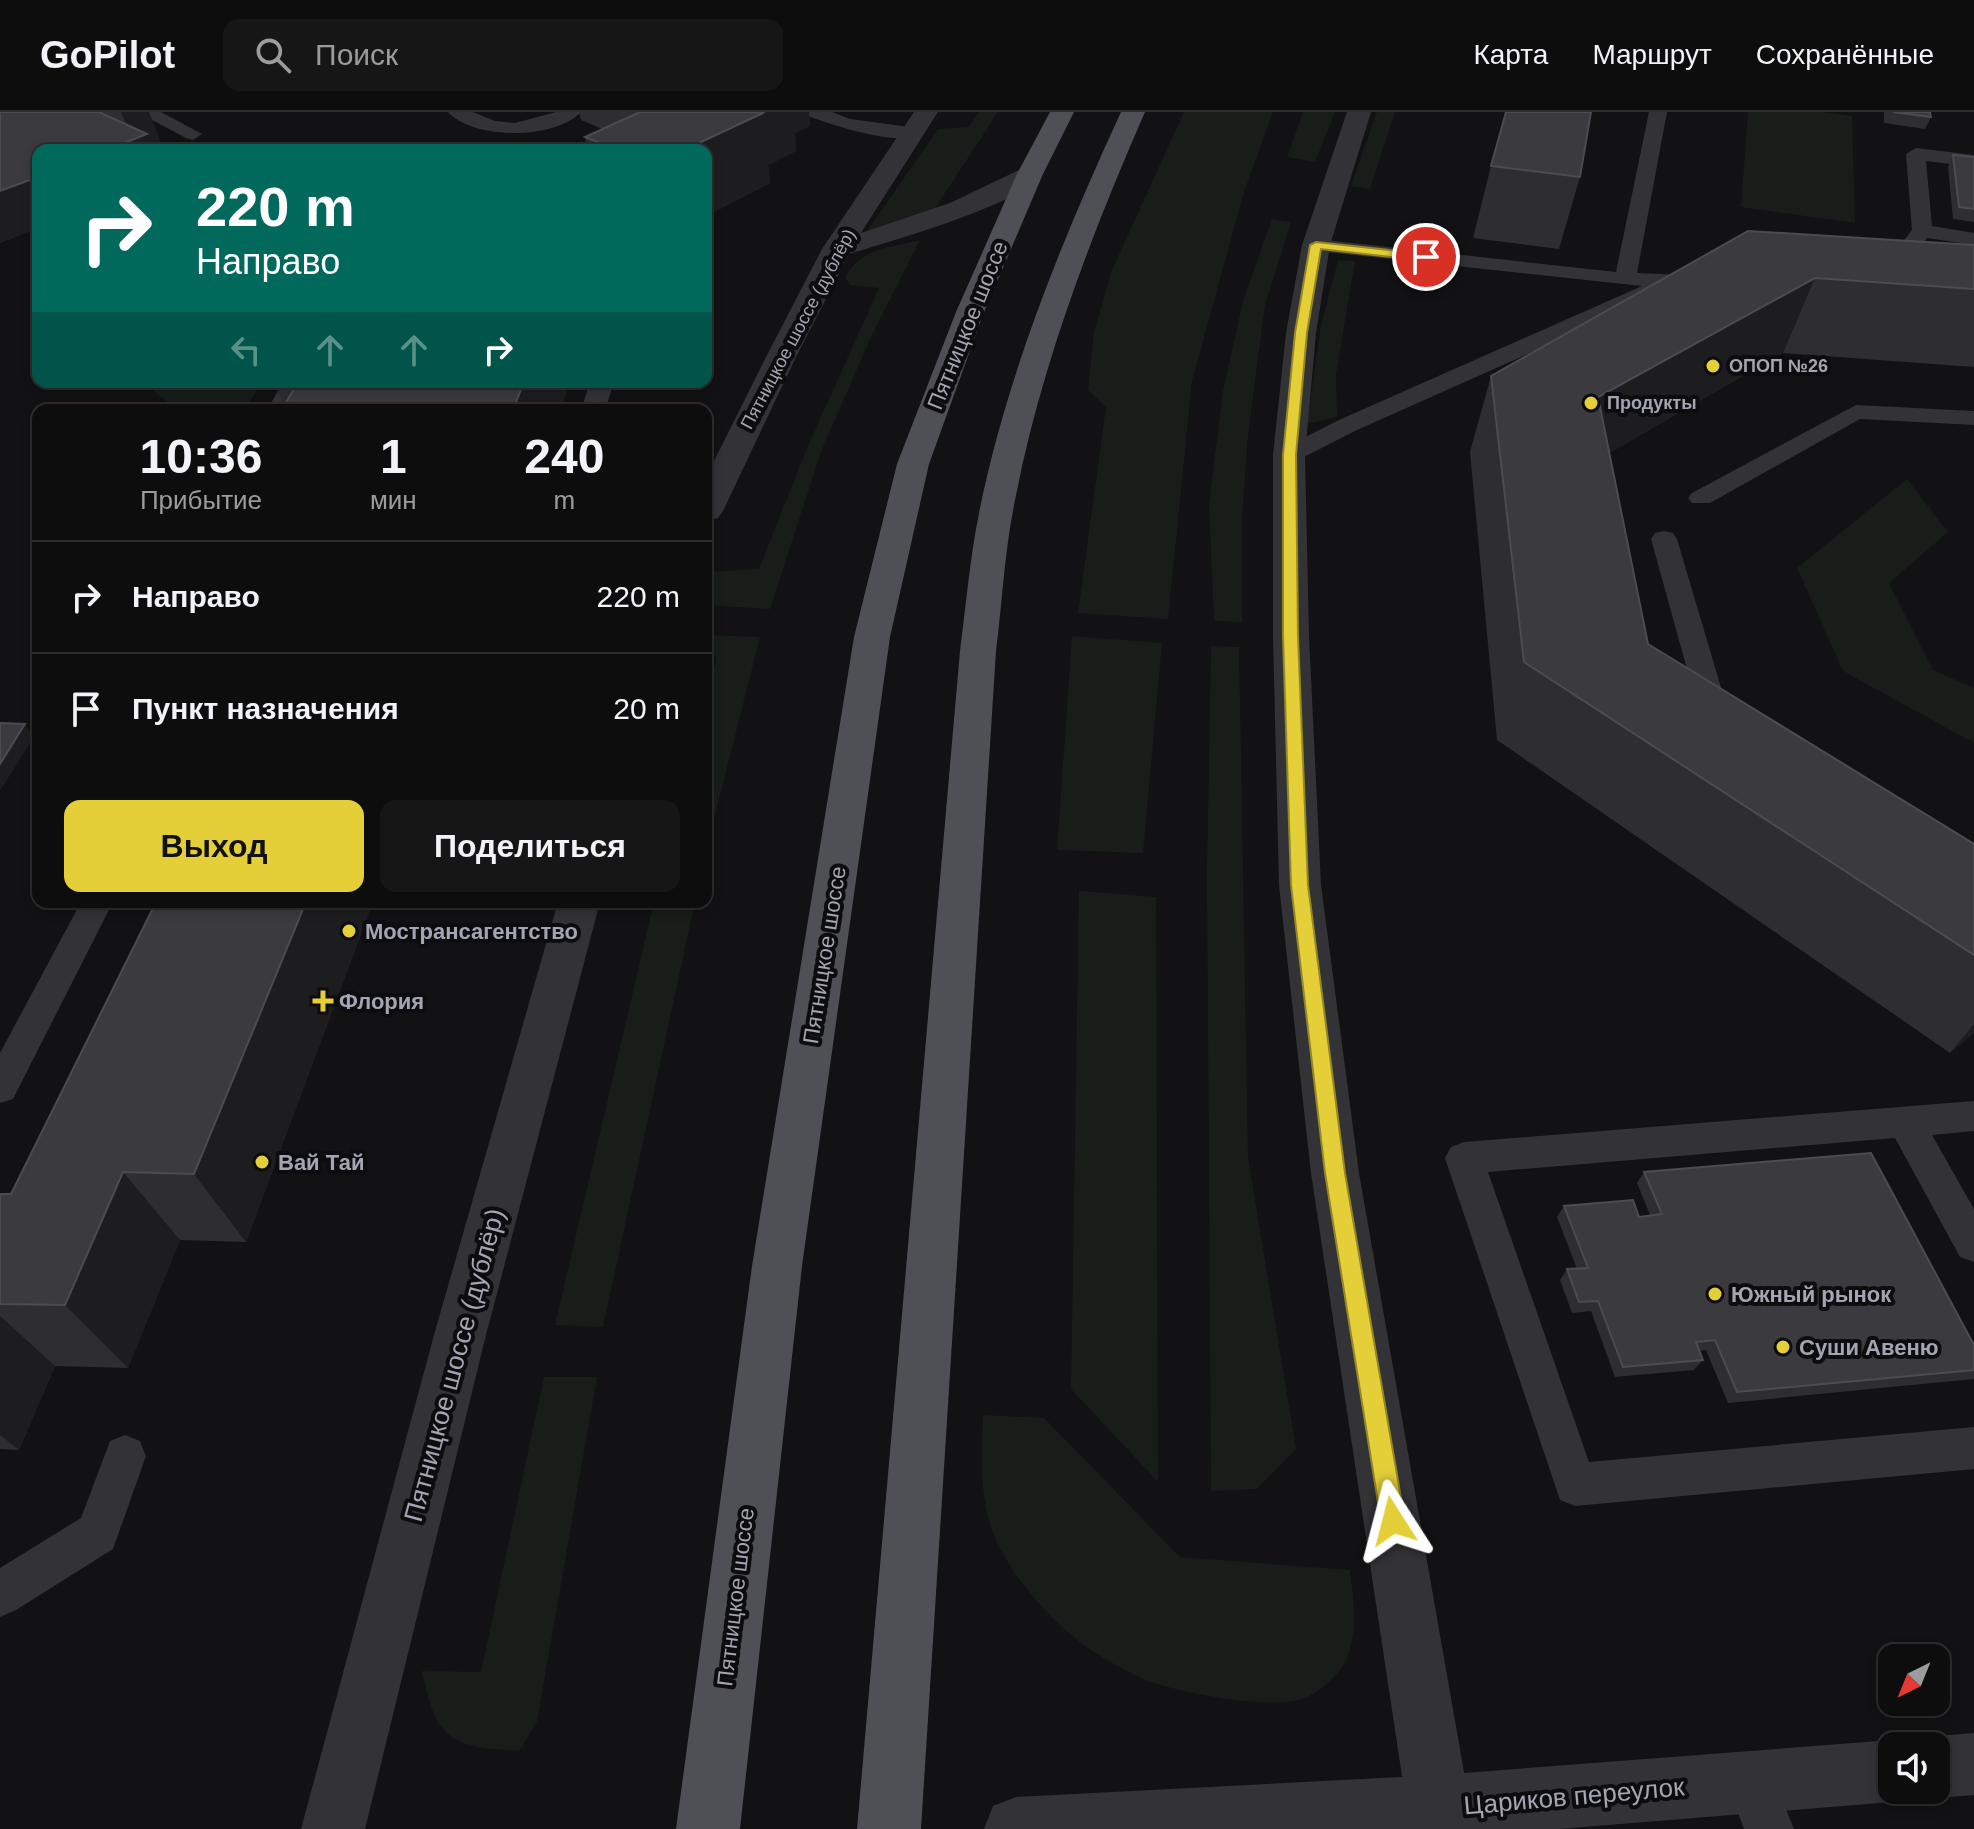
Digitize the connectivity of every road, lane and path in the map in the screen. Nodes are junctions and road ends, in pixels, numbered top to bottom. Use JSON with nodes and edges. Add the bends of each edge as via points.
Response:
{"nodes":[{"id":1,"x":146,"y":112,"type":"edge"},
{"id":2,"x":457,"y":112,"type":"edge"},
{"id":3,"x":572,"y":112,"type":"edge"},
{"id":4,"x":815,"y":112,"type":"edge"},
{"id":5,"x":1062,"y":112,"type":"edge"},
{"id":6,"x":1133,"y":112,"type":"edge"},
{"id":7,"x":1359,"y":112,"type":"edge"},
{"id":8,"x":1658,"y":112,"type":"edge"},
{"id":9,"x":918,"y":123,"type":"edge"},
{"id":10,"x":193,"y":134,"type":"dead end"},
{"id":11,"x":1974,"y":161,"type":"edge"},
{"id":12,"x":1030,"y":174,"type":"junction"},
{"id":13,"x":1922,"y":231,"type":"junction"},
{"id":14,"x":1974,"y":239,"type":"edge"},
{"id":15,"x":1316,"y":245,"type":"junction"},
{"id":16,"x":836,"y":249,"type":"junction"},
{"id":17,"x":1625,"y":279,"type":"junction"},
{"id":18,"x":1849,"y":279,"type":"edge"},
{"id":19,"x":1672,"y":281,"type":"junction"},
{"id":20,"x":1732,"y":284,"type":"edge"},
{"id":21,"x":1974,"y":418,"type":"edge"},
{"id":22,"x":1289,"y":455,"type":"junction"},
{"id":23,"x":1701,"y":498,"type":"dead end"},
{"id":24,"x":712,"y":499,"type":"edge"},
{"id":25,"x":1664,"y":539,"type":"dead end"},
{"id":26,"x":1741,"y":732,"type":"edge"},
{"id":27,"x":94,"y":908,"type":"edge"},
{"id":28,"x":577,"y":908,"type":"edge"},
{"id":29,"x":0,"y":1088,"type":"edge"},
{"id":30,"x":1974,"y":1116,"type":"edge"},
{"id":31,"x":1905,"y":1122,"type":"junction"},
{"id":32,"x":1974,"y":1245,"type":"edge"},
{"id":33,"x":1974,"y":1448,"type":"edge"},
{"id":34,"x":125,"y":1456,"type":"dead end"},
{"id":35,"x":0,"y":1594,"type":"edge"},
{"id":36,"x":1974,"y":1764,"type":"edge"},
{"id":37,"x":1950,"y":1766,"type":"edge"},
{"id":38,"x":1878,"y":1775,"type":"edge"},
{"id":39,"x":1760,"y":1806,"type":"edge"},
{"id":40,"x":1440,"y":1818,"type":"edge"},
{"id":41,"x":333,"y":1829,"type":"edge"},
{"id":42,"x":708,"y":1829,"type":"edge"},
{"id":43,"x":889,"y":1829,"type":"edge"},
{"id":44,"x":1016,"y":1829,"type":"edge"}],
"edges":[{"from":1,"to":10,"type":"lane"},
{"from":2,"to":3,"type":"lane","via":[[495,129],[535,128]]},
{"from":4,"to":9,"type":"lane","via":[[846,124]]},
{"from":5,"to":12,"type":"main road","name":"Пятницкое шоссе"},
{"from":6,"to":43,"type":"main road","via":[[1049,322],[1000,495],[978,651]]},
{"from":7,"to":15,"type":"street"},
{"from":8,"to":17,"type":"lane"},
{"from":9,"to":16,"type":"street","name":"Пятницкое шоссе (дублёр)"},
{"from":11,"to":13,"type":"lane","via":[[1916,154]]},
{"from":12,"to":16,"type":"street","via":[[944,217]]},
{"from":12,"to":42,"type":"main road","name":"Пятницкое шоссе","via":[[970,312],[913,464],[872,637],[777,1266]]},
{"from":13,"to":14,"type":"lane"},
{"from":13,"to":18,"type":"lane","via":[[1905,252]]},
{"from":15,"to":17,"type":"lane"},
{"from":15,"to":22,"type":"street"},
{"from":16,"to":24,"type":"street","name":"Пятницкое шоссе (дублёр)"},
{"from":17,"to":19,"type":"lane"},
{"from":19,"to":20,"type":"lane"},
{"from":19,"to":22,"type":"lane"},
{"from":21,"to":23,"type":"lane","via":[[1856,412]]},
{"from":22,"to":40,"type":"street","via":[[1300,885],[1335,1173]]},
{"from":25,"to":26,"type":"lane","via":[[1715,716]]},
{"from":27,"to":29,"type":"lane"},
{"from":28,"to":41,"type":"street","name":"Пятницкое шоссе (дублёр)"},
{"from":30,"to":31,"type":"lane"},
{"from":31,"to":32,"type":"lane"},
{"from":31,"to":33,"type":"lane","via":[[1464,1158],[1575,1485]]},
{"from":34,"to":35,"type":"lane","via":[[97,1533]]},
{"from":36,"to":37,"type":"street"},
{"from":38,"to":39,"type":"street","name":"Цариков переулок"},
{"from":39,"to":40,"type":"street","name":"Цариков переулок"},
{"from":40,"to":44,"type":"street","name":"Цариков переулок"}]}
